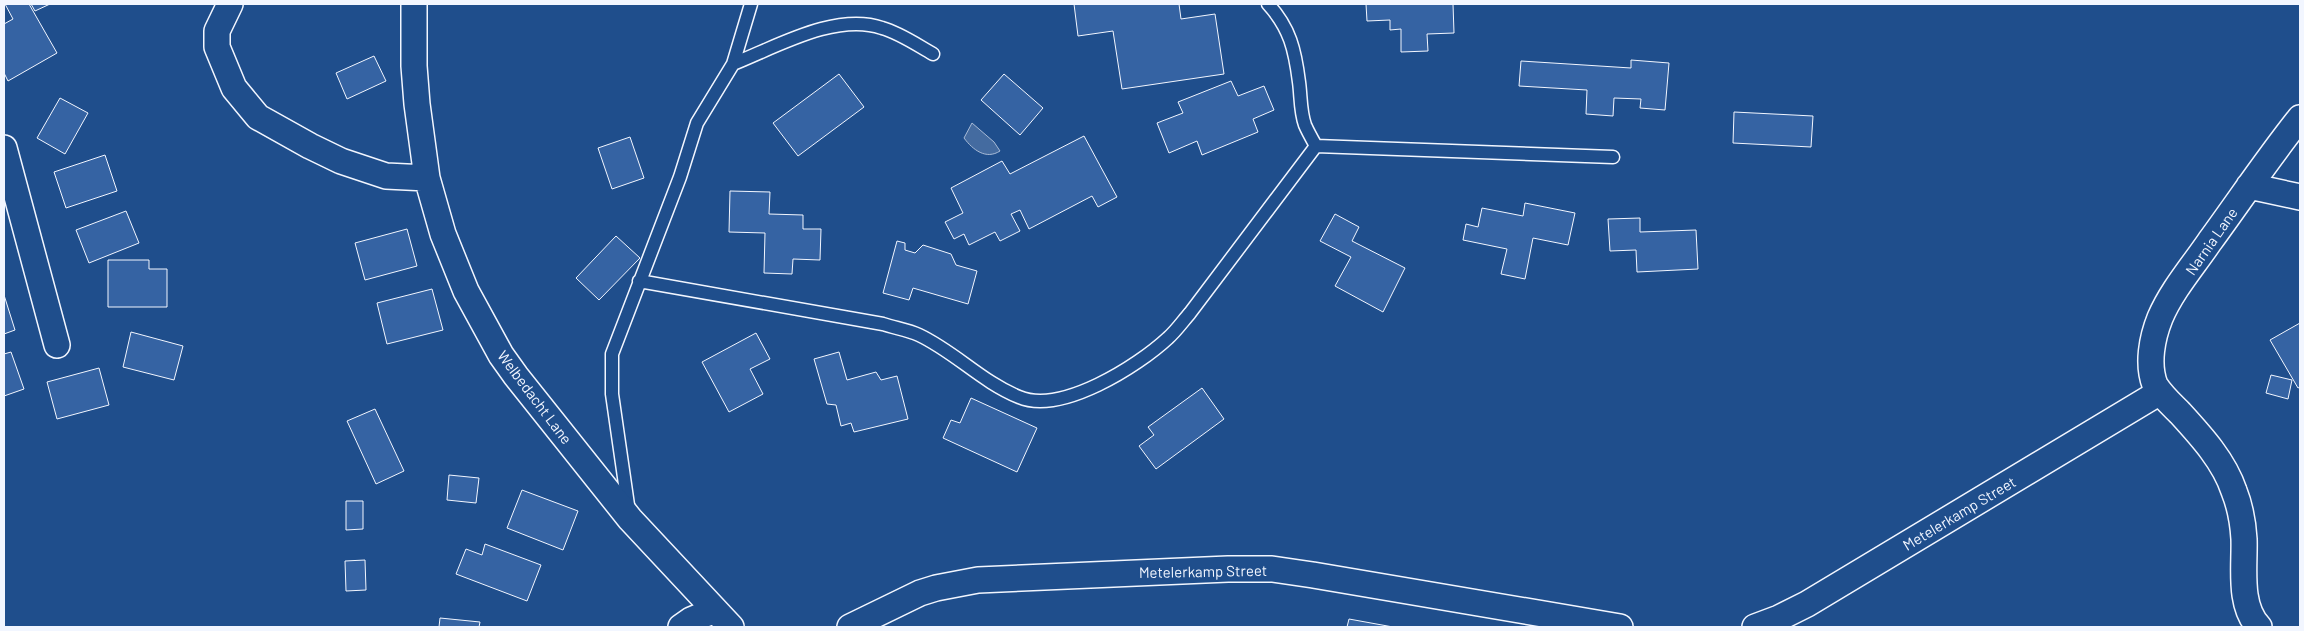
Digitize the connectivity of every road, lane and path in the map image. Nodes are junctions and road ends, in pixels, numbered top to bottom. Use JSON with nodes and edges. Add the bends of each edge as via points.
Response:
{"nodes":[{"id":1,"x":230,"y":4,"type":"edge"},
{"id":2,"x":414,"y":4,"type":"edge"},
{"id":3,"x":751,"y":4,"type":"edge"},
{"id":4,"x":1268,"y":4,"type":"edge"},
{"id":5,"x":934,"y":54,"type":"dead end"},
{"id":6,"x":733,"y":64,"type":"junction"},
{"id":7,"x":2300,"y":118,"type":"edge"},
{"id":8,"x":1316,"y":146,"type":"junction"},
{"id":9,"x":4,"y":148,"type":"edge"},
{"id":10,"x":1612,"y":157,"type":"dead end"},
{"id":11,"x":427,"y":178,"type":"junction"},
{"id":12,"x":2249,"y":186,"type":"junction"},
{"id":13,"x":2300,"y":196,"type":"edge"},
{"id":14,"x":639,"y":281,"type":"junction"},
{"id":15,"x":57,"y":345,"type":"dead end"},
{"id":16,"x":2156,"y":384,"type":"junction"},
{"id":17,"x":630,"y":519,"type":"junction"},
{"id":18,"x":723,"y":619,"type":"edge"},
{"id":19,"x":682,"y":627,"type":"edge"},
{"id":20,"x":850,"y":627,"type":"edge"},
{"id":21,"x":1620,"y":627,"type":"edge"},
{"id":22,"x":1755,"y":627,"type":"edge"},
{"id":23,"x":2258,"y":627,"type":"edge"}],
"edges":[{"from":1,"to":11,"type":"street","via":[[217,30],[217,47],[234,88],[258,117],[341,161],[386,176]]},
{"from":2,"to":11,"type":"street","name":"Welbedacht Lane","via":[[416,94]]},
{"from":3,"to":6,"type":"lane"},
{"from":4,"to":8,"type":"lane","via":[[1282,20],[1291,41],[1304,118]]},
{"from":5,"to":6,"type":"lane","via":[[883,28],[863,23],[845,24],[796,38]]},
{"from":6,"to":14,"type":"lane","via":[[697,123],[680,177]]},
{"from":7,"to":12,"type":"street","name":"Narnia Lane"},
{"from":8,"to":10,"type":"lane"},
{"from":8,"to":14,"type":"lane","via":[[1169,337],[1152,352],[1088,391],[1054,400],[1034,401],[1019,397],[918,335],[883,324]]},
{"from":9,"to":15,"type":"street"},
{"from":11,"to":17,"type":"street","name":"Welbedacht Lane","via":[[443,234],[466,291],[501,355]]},
{"from":12,"to":13,"type":"street"},
{"from":12,"to":16,"type":"street","name":"Narnia Lane","via":[[2166,308],[2153,342]]},
{"from":14,"to":17,"type":"lane","via":[[612,354],[610,371]]},
{"from":16,"to":22,"type":"street","name":"Metelerkamp Street","via":[[1807,604]]},
{"from":16,"to":23,"type":"street","via":[[2218,458],[2234,489],[2241,516],[2246,596],[2251,616]]},
{"from":17,"to":18,"type":"street","name":"Welbedacht Lane"},
{"from":18,"to":19,"type":"street","via":[[691,620]]},
{"from":20,"to":21,"type":"street","name":"Metelerkamp Street","via":[[920,593],[970,581],[1228,569],[1314,575]]}]}
